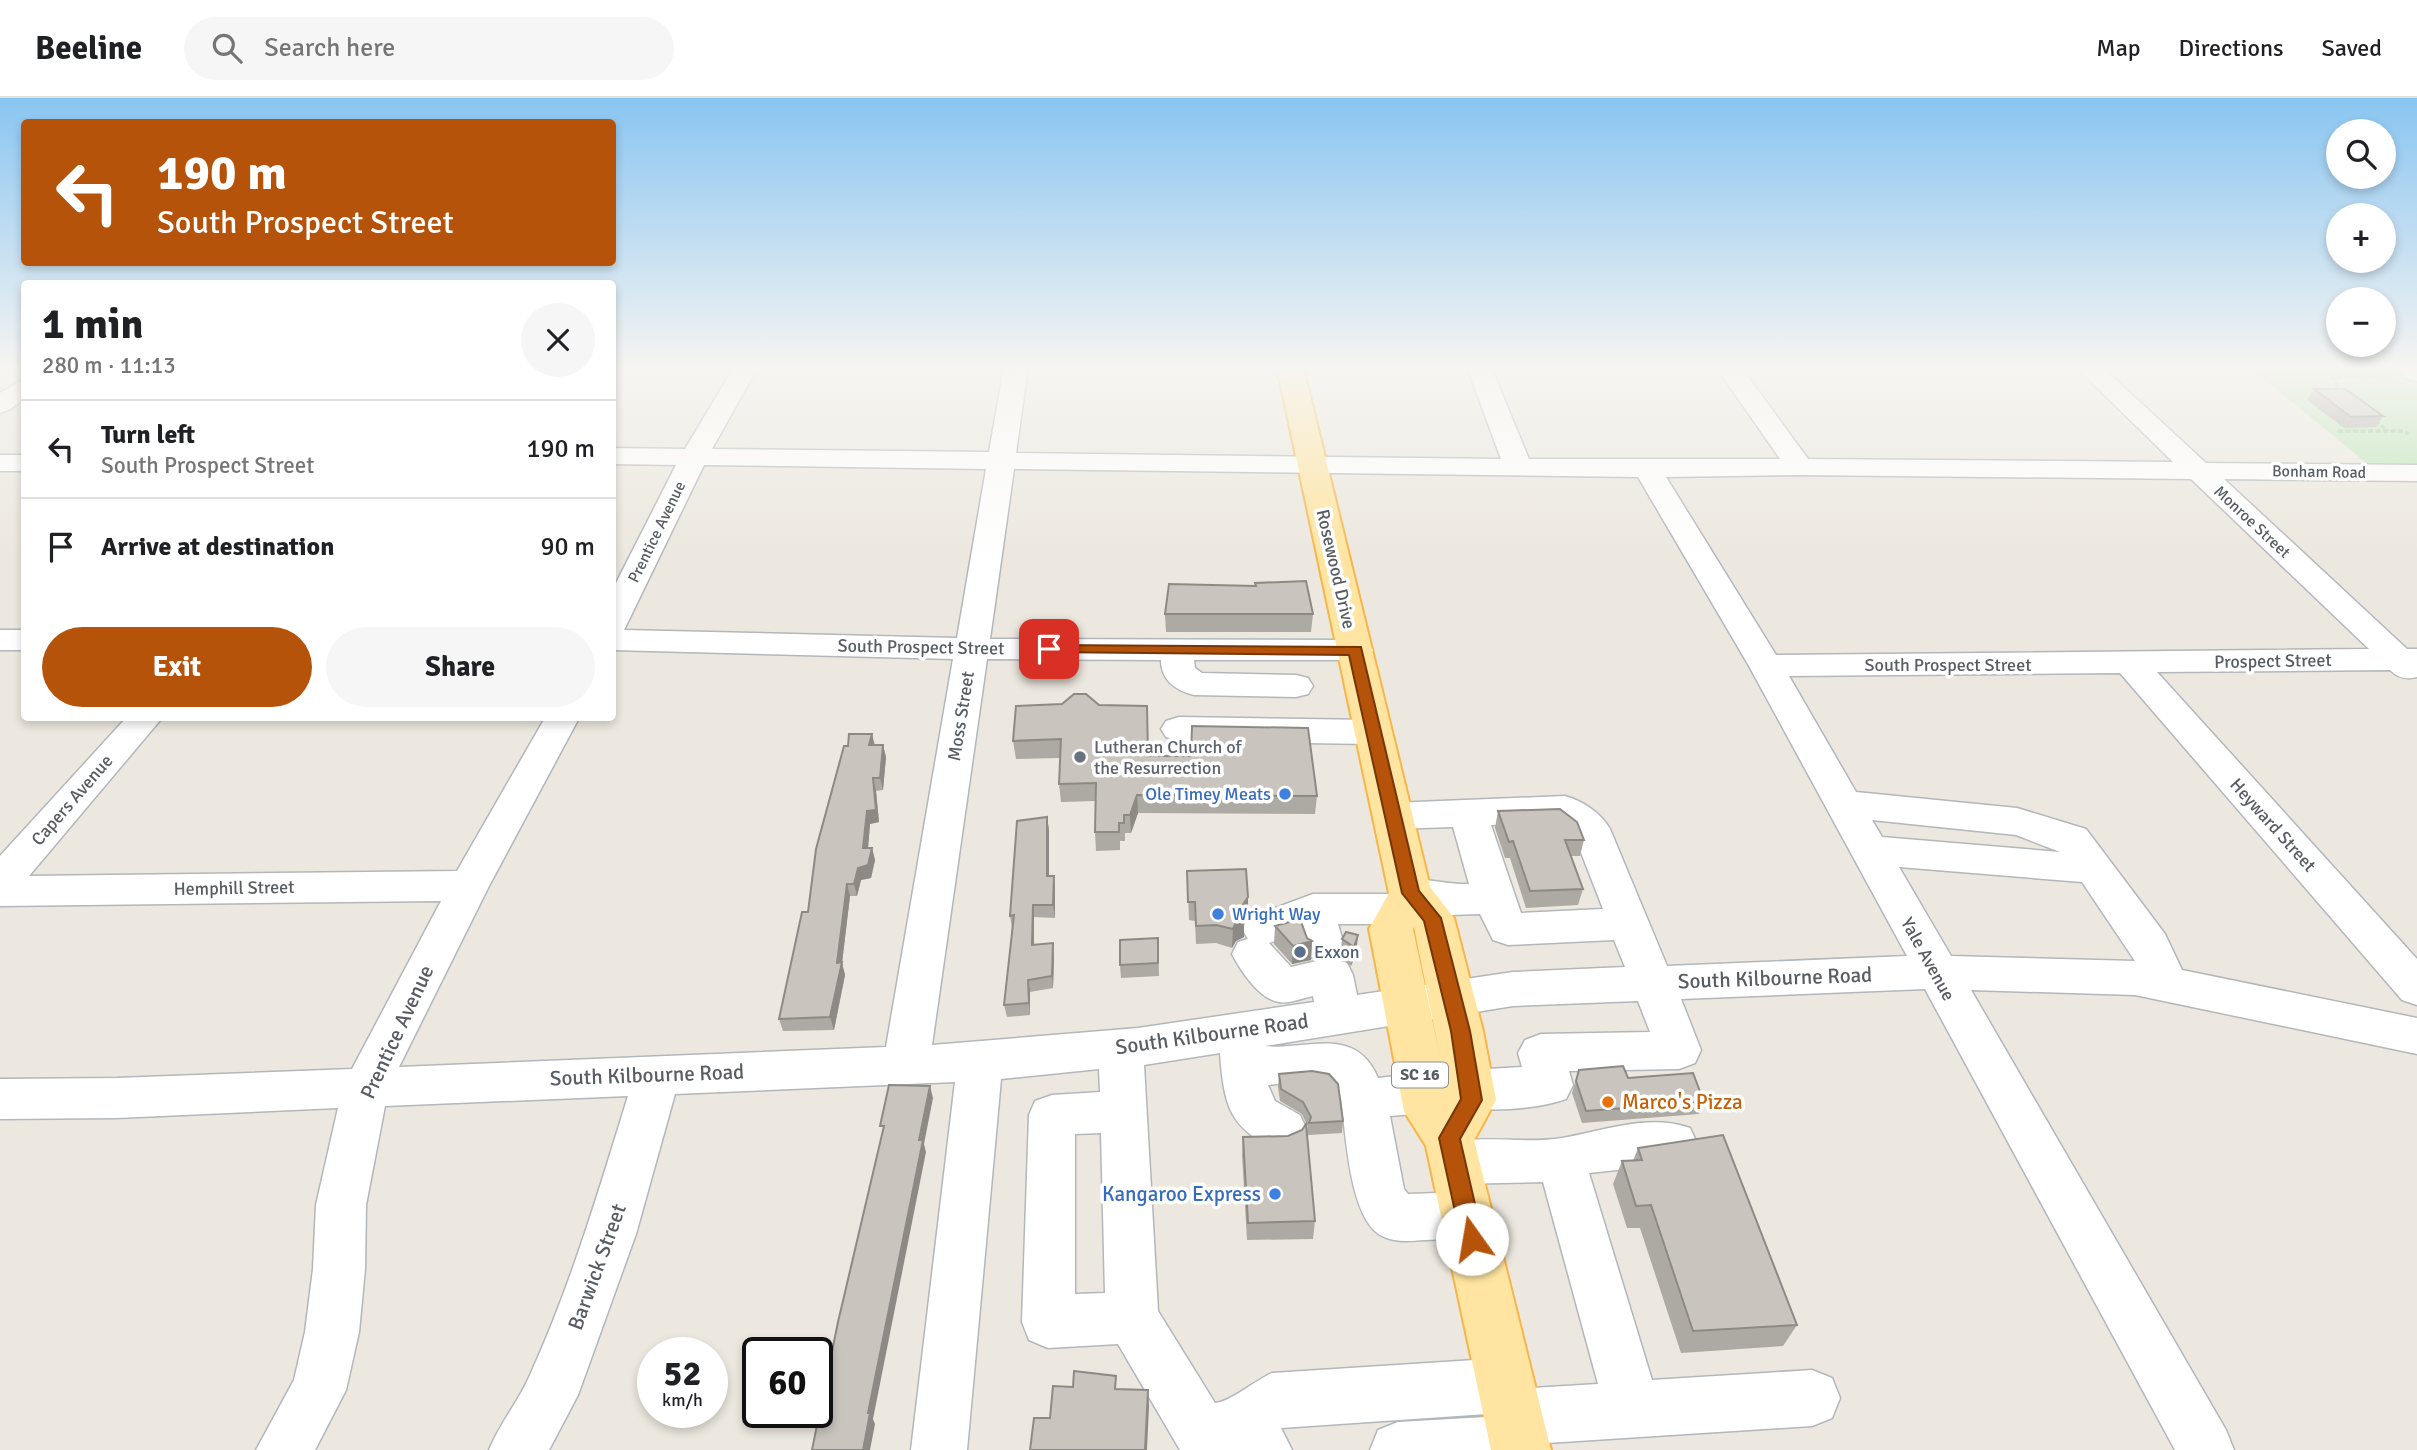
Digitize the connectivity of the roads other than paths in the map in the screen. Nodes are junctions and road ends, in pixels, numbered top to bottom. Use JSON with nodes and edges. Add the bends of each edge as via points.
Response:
{"nodes":[{"id":1,"x":709,"y":430,"type":"edge"},
{"id":2,"x":1006,"y":430,"type":"edge"},
{"id":3,"x":1304,"y":430,"type":"edge"},
{"id":4,"x":1504,"y":430,"type":"edge"},
{"id":5,"x":1773,"y":430,"type":"edge"},
{"id":6,"x":2155,"y":430,"type":"edge"},
{"id":7,"x":695,"y":454,"type":"junction"},
{"id":8,"x":616,"y":456,"type":"edge"},
{"id":9,"x":1001,"y":461,"type":"junction"},
{"id":10,"x":0,"y":463,"type":"edge"},
{"id":11,"x":21,"y":463,"type":"edge"},
{"id":12,"x":1311,"y":465,"type":"junction"},
{"id":13,"x":1518,"y":467,"type":"junction"},
{"id":14,"x":1800,"y":467,"type":"junction"},
{"id":15,"x":1647,"y":469,"type":"junction"},
{"id":16,"x":2198,"y":471,"type":"junction"},
{"id":17,"x":2417,"y":473,"type":"edge"},
{"id":18,"x":616,"y":616,"type":"edge"},
{"id":19,"x":0,"y":640,"type":"edge"},
{"id":20,"x":21,"y":640,"type":"edge"},
{"id":21,"x":616,"y":640,"type":"edge"},
{"id":22,"x":972,"y":649,"type":"junction"},
{"id":23,"x":1177,"y":650,"type":"junction"},
{"id":24,"x":1356,"y":650,"type":"junction"},
{"id":25,"x":2130,"y":663,"type":"junction"},
{"id":26,"x":2411,"y":665,"type":"edge"},
{"id":27,"x":1766,"y":666,"type":"junction"},
{"id":28,"x":1296,"y":685,"type":"dead end"},
{"id":29,"x":142,"y":721,"type":"edge"},
{"id":30,"x":560,"y":721,"type":"edge"},
{"id":31,"x":1179,"y":729,"type":"dead end"},
{"id":32,"x":1373,"y":732,"type":"junction"},
{"id":33,"x":1842,"y":803,"type":"junction"},
{"id":34,"x":1468,"y":813,"type":"junction"},
{"id":35,"x":1392,"y":816,"type":"junction"},
{"id":36,"x":1868,"y":850,"type":"junction"},
{"id":37,"x":2095,"y":869,"type":"junction"},
{"id":38,"x":0,"y":883,"type":"edge"},
{"id":39,"x":468,"y":886,"type":"junction"},
{"id":40,"x":0,"y":891,"type":"edge"},
{"id":41,"x":1493,"y":898,"type":"junction"},
{"id":42,"x":1406,"y":901,"type":"junction"},
{"id":43,"x":1628,"y":924,"type":"junction"},
{"id":44,"x":1295,"y":956,"type":"junction"},
{"id":45,"x":1935,"y":972,"type":"junction"},
{"id":46,"x":1652,"y":984,"type":"junction"},
{"id":47,"x":2166,"y":984,"type":"junction"},
{"id":48,"x":2417,"y":988,"type":"edge"},
{"id":49,"x":1453,"y":997,"type":"junction"},
{"id":50,"x":1404,"y":1006,"type":"junction"},
{"id":51,"x":2417,"y":1036,"type":"edge"},
{"id":52,"x":1121,"y":1048,"type":"junction"},
{"id":53,"x":980,"y":1062,"type":"junction"},
{"id":54,"x":906,"y":1065,"type":"junction"},
{"id":55,"x":657,"y":1075,"type":"junction"},
{"id":56,"x":366,"y":1086,"type":"junction"},
{"id":57,"x":1260,"y":1088,"type":"junction"},
{"id":58,"x":0,"y":1098,"type":"edge"},
{"id":59,"x":1347,"y":1109,"type":"junction"},
{"id":60,"x":1124,"y":1111,"type":"junction"},
{"id":61,"x":1450,"y":1121,"type":"junction"},
{"id":62,"x":1673,"y":1143,"type":"edge"},
{"id":63,"x":1561,"y":1160,"type":"junction"},
{"id":64,"x":1466,"y":1215,"type":"junction"},
{"id":65,"x":1132,"y":1317,"type":"junction"},
{"id":66,"x":1812,"y":1398,"type":"dead end"},
{"id":67,"x":1633,"y":1411,"type":"junction"},
{"id":68,"x":1515,"y":1424,"type":"edge"},
{"id":69,"x":1247,"y":1440,"type":"edge"},
{"id":70,"x":284,"y":1450,"type":"edge"},
{"id":71,"x":517,"y":1450,"type":"edge"},
{"id":72,"x":939,"y":1450,"type":"edge"},
{"id":73,"x":1398,"y":1450,"type":"edge"},
{"id":74,"x":2206,"y":1450,"type":"edge"}],
"edges":[{"from":1,"to":7,"type":"street","name":"Prentice Avenue"},
{"from":2,"to":9,"type":"street","name":"Moss Street"},
{"from":3,"to":12,"type":"main road","name":"Rosewood Drive","number":"SC 16"},
{"from":4,"to":13,"type":"street"},
{"from":5,"to":14,"type":"street"},
{"from":6,"to":16,"type":"street","name":"Monroe Street"},
{"from":7,"to":8,"type":"street","name":"Bonham Road"},
{"from":7,"to":9,"type":"street","name":"Bonham Road"},
{"from":7,"to":18,"type":"street","name":"Prentice Avenue"},
{"from":9,"to":12,"type":"street","name":"Bonham Road"},
{"from":9,"to":22,"type":"street","name":"Moss Street"},
{"from":10,"to":11,"type":"street"},
{"from":12,"to":13,"type":"street","name":"Bonham Road"},
{"from":12,"to":24,"type":"main road","name":"Rosewood Drive","number":"SC 16"},
{"from":13,"to":15,"type":"street","name":"Bonham Road"},
{"from":14,"to":15,"type":"street","name":"Bonham Road"},
{"from":14,"to":16,"type":"street","name":"Bonham Road"},
{"from":15,"to":27,"type":"street","name":"Yale Avenue"},
{"from":16,"to":17,"type":"street","name":"Bonham Road"},
{"from":16,"to":26,"type":"street","name":"Monroe Street"},
{"from":19,"to":20,"type":"street"},
{"from":21,"to":22,"type":"street","name":"South Prospect Street"},
{"from":22,"to":23,"type":"street","name":"South Prospect Street"},
{"from":22,"to":54,"type":"street","name":"Moss Street"},
{"from":23,"to":24,"type":"street","name":"South Prospect Street"},
{"from":23,"to":28,"type":"street","via":[[1178,672],[1194,684]]},
{"from":24,"to":32,"type":"main road","name":"Rosewood Drive","number":"SC 16"},
{"from":25,"to":26,"type":"street","name":"Prospect Street"},
{"from":25,"to":27,"type":"street","name":"South Prospect Street"},
{"from":25,"to":48,"type":"street","name":"Heyward Street"},
{"from":27,"to":33,"type":"street","name":"Yale Avenue"},
{"from":29,"to":38,"type":"street","name":"Capers Avenue"},
{"from":30,"to":39,"type":"street","name":"Prentice Avenue"},
{"from":31,"to":32,"type":"street"},
{"from":32,"to":35,"type":"main road","name":"Rosewood Drive","number":"SC 16"},
{"from":33,"to":36,"type":"street","name":"Yale Avenue"},
{"from":33,"to":37,"type":"street","via":[[2017,822],[2071,839]]},
{"from":34,"to":35,"type":"street"},
{"from":34,"to":41,"type":"street"},
{"from":34,"to":43,"type":"street","via":[[1565,809],[1591,829]]},
{"from":35,"to":42,"type":"main road","name":"Rosewood Drive","number":"SC 16"},
{"from":36,"to":37,"type":"street"},
{"from":36,"to":45,"type":"street","name":"Yale Avenue"},
{"from":37,"to":47,"type":"street","via":[[2150,945]]},
{"from":39,"to":40,"type":"street","name":"Hemphill Street"},
{"from":39,"to":56,"type":"street","name":"Prentice Avenue"},
{"from":41,"to":42,"type":"street"},
{"from":41,"to":43,"type":"street","via":[[1508,929]]},
{"from":42,"to":44,"type":"street"},
{"from":42,"to":49,"type":"main road","name":"Rosewood Drive","number":"SC 16","via":[[1433,918]]},
{"from":42,"to":50,"type":"main road","name":"Rosewood Drive","number":"SC 16","via":[[1391,929]]},
{"from":43,"to":46,"type":"street"},
{"from":44,"to":50,"type":"street","name":"South Kilbourne Road","via":[[1338,1016]]},
{"from":44,"to":57,"type":"street","name":"South Kilbourne Road"},
{"from":45,"to":46,"type":"street","name":"South Kilbourne Road"},
{"from":45,"to":47,"type":"street","name":"South Kilbourne Road","via":[[2136,978]]},
{"from":45,"to":74,"type":"street","name":"Yale Avenue"},
{"from":46,"to":49,"type":"street","name":"South Kilbourne Road","via":[[1513,989]]},
{"from":46,"to":61,"type":"street","via":[[1679,1050],[1541,1053],[1550,1085]]},
{"from":47,"to":51,"type":"street","name":"South Kilbourne Road"},
{"from":49,"to":50,"type":"street","name":"South Kilbourne Road"},
{"from":49,"to":61,"type":"main road","name":"Rosewood Drive","number":"SC 16"},
{"from":50,"to":61,"type":"main road","name":"Rosewood Drive","number":"SC 16"},
{"from":52,"to":53,"type":"street","name":"South Kilbourne Road"},
{"from":52,"to":57,"type":"street","name":"South Kilbourne Road"},
{"from":52,"to":60,"type":"street"},
{"from":53,"to":54,"type":"street","name":"South Kilbourne Road"},
{"from":53,"to":72,"type":"street"},
{"from":54,"to":55,"type":"street","name":"South Kilbourne Road"},
{"from":55,"to":56,"type":"street","name":"South Kilbourne Road"},
{"from":55,"to":71,"type":"street","name":"Barwick Street","via":[[611,1234],[550,1395]]},
{"from":56,"to":58,"type":"street","name":"South Kilbourne Road","via":[[117,1098]]},
{"from":56,"to":70,"type":"street","name":"Prentice Avenue","via":[[341,1205],[332,1332],[318,1390]]},
{"from":57,"to":59,"type":"street","via":[[1333,1061],[1354,1074]]},
{"from":59,"to":61,"type":"street"},
{"from":59,"to":64,"type":"street","via":[[1381,1199],[1397,1218]]},
{"from":60,"to":65,"type":"street"},
{"from":60,"to":65,"type":"street","via":[[1052,1115],[1048,1322]]},
{"from":61,"to":63,"type":"street"},
{"from":61,"to":64,"type":"main road","name":"Rosewood Drive","number":"SC 16"},
{"from":62,"to":63,"type":"street","via":[[1600,1149]]},
{"from":63,"to":67,"type":"street"},
{"from":64,"to":68,"type":"main road","name":"Rosewood Drive","number":"SC 16"},
{"from":65,"to":69,"type":"street","via":[[1201,1432]]},
{"from":66,"to":67,"type":"street"},
{"from":67,"to":68,"type":"street"},
{"from":68,"to":69,"type":"street","via":[[1272,1401]]},
{"from":68,"to":73,"type":"street"}]}
